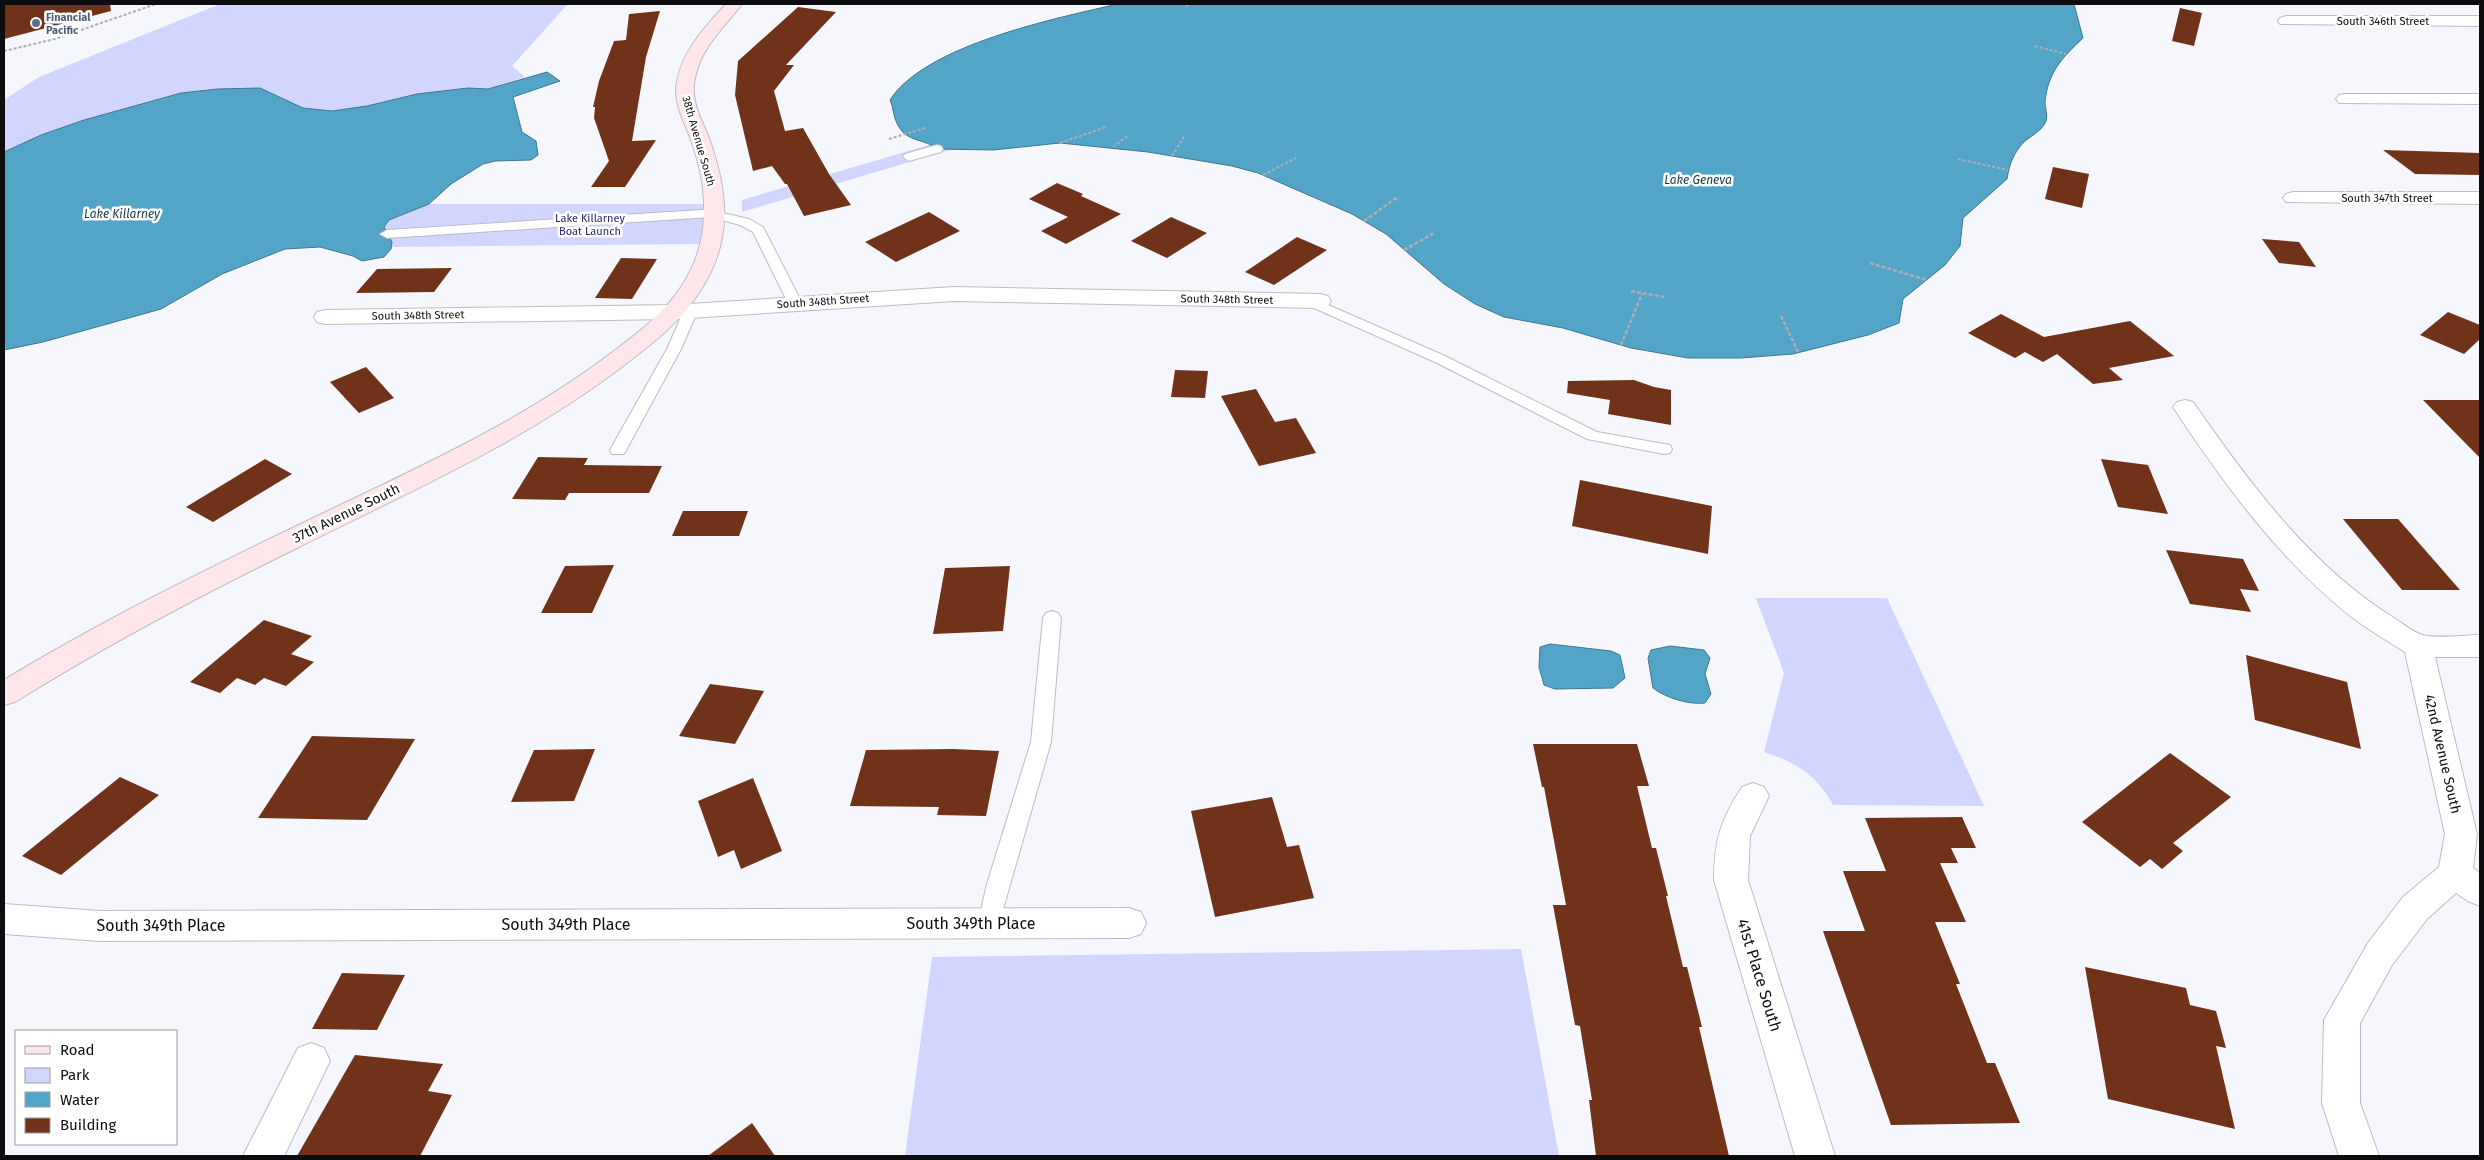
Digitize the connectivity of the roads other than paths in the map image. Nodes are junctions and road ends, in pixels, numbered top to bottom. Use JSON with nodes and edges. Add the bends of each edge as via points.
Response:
{"nodes":[{"id":1,"x":734,"y":4,"type":"edge"},
{"id":2,"x":2286,"y":21,"type":"dead end"},
{"id":3,"x":2480,"y":21,"type":"edge"},
{"id":4,"x":2345,"y":99,"type":"dead end"},
{"id":5,"x":2480,"y":99,"type":"edge"},
{"id":6,"x":937,"y":149,"type":"dead end"},
{"id":7,"x":909,"y":157,"type":"dead end"},
{"id":8,"x":2293,"y":198,"type":"dead end"},
{"id":9,"x":2480,"y":198,"type":"edge"},
{"id":10,"x":717,"y":214,"type":"junction"},
{"id":11,"x":386,"y":234,"type":"dead end"},
{"id":12,"x":1315,"y":301,"type":"joint"},
{"id":13,"x":795,"y":303,"type":"junction"},
{"id":14,"x":682,"y":311,"type":"junction"},
{"id":15,"x":325,"y":317,"type":"dead end"},
{"id":16,"x":2185,"y":407,"type":"dead end"},
{"id":17,"x":1664,"y":449,"type":"dead end"},
{"id":18,"x":618,"y":450,"type":"dead end"},
{"id":19,"x":1052,"y":618,"type":"dead end"},
{"id":20,"x":2418,"y":646,"type":"junction"},
{"id":21,"x":2480,"y":646,"type":"edge"},
{"id":22,"x":4,"y":694,"type":"edge"},
{"id":23,"x":1753,"y":796,"type":"dead end"},
{"id":24,"x":2468,"y":883,"type":"edge"},
{"id":25,"x":4,"y":919,"type":"edge"},
{"id":26,"x":989,"y":923,"type":"junction"},
{"id":27,"x":1129,"y":923,"type":"dead end"},
{"id":28,"x":311,"y":1061,"type":"dead end"},
{"id":29,"x":263,"y":1156,"type":"edge"},
{"id":30,"x":1815,"y":1156,"type":"edge"},
{"id":31,"x":2359,"y":1156,"type":"edge"}],
"edges":[{"from":1,"to":10,"type":"street","name":"38th Avenue South","via":[[697,52],[684,87],[711,180]]},
{"from":2,"to":3,"type":"street","name":"South 346th Street"},
{"from":4,"to":5,"type":"street"},
{"from":6,"to":7,"type":"lane"},
{"from":8,"to":9,"type":"street","name":"South 347th Street"},
{"from":10,"to":11,"type":"lane"},
{"from":10,"to":13,"type":"lane","via":[[758,230]]},
{"from":10,"to":14,"type":"street","name":"38th Avenue South","via":[[710,255]]},
{"from":12,"to":13,"type":"street","name":"South 348th Street","via":[[954,294]]},
{"from":12,"to":17,"type":"lane","via":[[1594,436]]},
{"from":13,"to":14,"type":"street","name":"South 348th Street"},
{"from":14,"to":15,"type":"street","name":"South 348th Street"},
{"from":14,"to":18,"type":"lane","via":[[674,349]]},
{"from":14,"to":22,"type":"street","name":"37th Avenue South","via":[[559,402],[408,484],[136,616]]},
{"from":16,"to":20,"type":"street","via":[[2264,515],[2314,569],[2359,608]]},
{"from":19,"to":26,"type":"lane","via":[[1041,742]]},
{"from":20,"to":21,"type":"street"},
{"from":20,"to":24,"type":"street","name":"42nd Avenue South","via":[[2462,834]]},
{"from":23,"to":30,"type":"street","name":"41st Place South","via":[[1737,820],[1730,846],[1731,880]]},
{"from":24,"to":31,"type":"street","name":"42nd Avenue South","via":[[2409,916],[2380,954],[2342,1020],[2341,1103]]},
{"from":25,"to":26,"type":"street","name":"South 349th Place","via":[[100,926]]},
{"from":26,"to":27,"type":"street","name":"South 349th Place"},
{"from":28,"to":29,"type":"street"}]}
